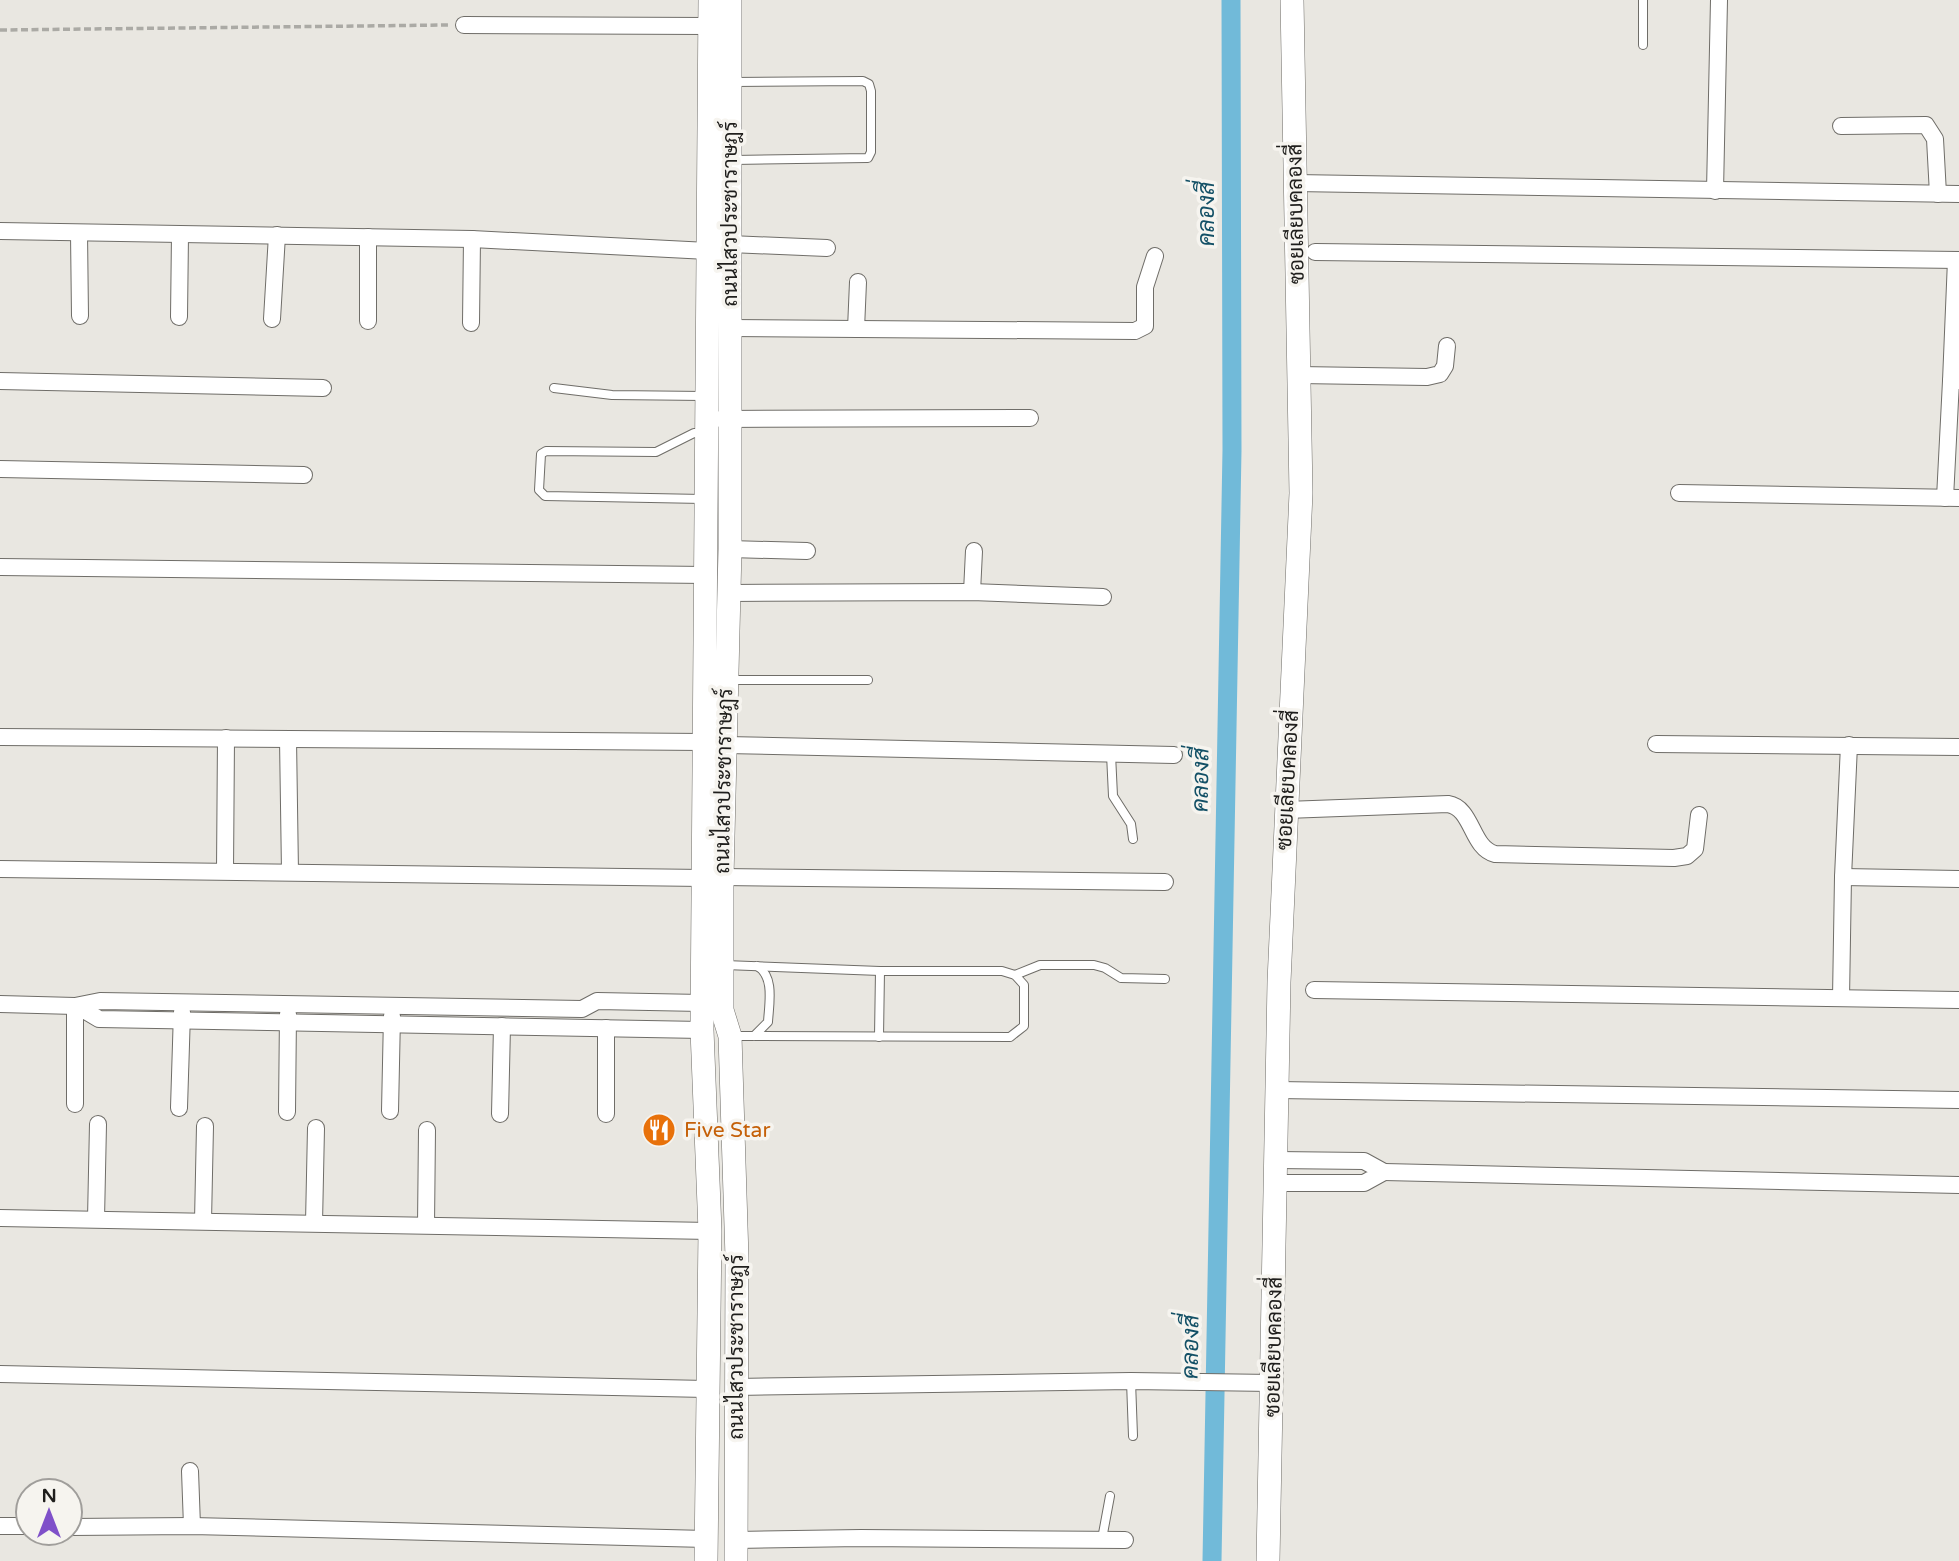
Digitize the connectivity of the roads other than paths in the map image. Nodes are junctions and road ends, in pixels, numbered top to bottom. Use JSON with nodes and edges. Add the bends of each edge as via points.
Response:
{"nodes":[{"id":1,"x":710,"y":0,"type":"edge"},
{"id":2,"x":730,"y":0,"type":"edge"},
{"id":3,"x":1292,"y":0,"type":"edge"},
{"id":4,"x":1643,"y":0,"type":"edge"},
{"id":5,"x":1718,"y":0,"type":"edge"},
{"id":6,"x":464,"y":25,"type":"road end"},
{"id":7,"x":710,"y":26,"type":"junction"},
{"id":8,"x":1643,"y":45,"type":"dead end"},
{"id":9,"x":730,"y":82,"type":"junction"},
{"id":10,"x":1841,"y":126,"type":"dead end"},
{"id":11,"x":730,"y":160,"type":"junction"},
{"id":12,"x":1295,"y":183,"type":"junction"},
{"id":13,"x":1715,"y":191,"type":"junction"},
{"id":14,"x":1938,"y":194,"type":"junction"},
{"id":15,"x":1959,"y":194,"type":"edge"},
{"id":16,"x":0,"y":231,"type":"edge"},
{"id":17,"x":79,"y":233,"type":"junction"},
{"id":18,"x":276,"y":235,"type":"junction"},
{"id":19,"x":180,"y":236,"type":"junction"},
{"id":20,"x":368,"y":237,"type":"junction"},
{"id":21,"x":472,"y":239,"type":"junction"},
{"id":22,"x":719,"y":247,"type":"junction"},
{"id":23,"x":827,"y":248,"type":"dead end"},
{"id":24,"x":1315,"y":251,"type":"dead end"},
{"id":25,"x":1155,"y":256,"type":"dead end"},
{"id":26,"x":1958,"y":260,"type":"edge"},
{"id":27,"x":858,"y":282,"type":"dead end"},
{"id":28,"x":80,"y":316,"type":"dead end"},
{"id":29,"x":179,"y":317,"type":"dead end"},
{"id":30,"x":272,"y":319,"type":"dead end"},
{"id":31,"x":368,"y":321,"type":"dead end"},
{"id":32,"x":471,"y":323,"type":"dead end"},
{"id":33,"x":730,"y":328,"type":"junction"},
{"id":34,"x":856,"y":329,"type":"junction"},
{"id":35,"x":1447,"y":346,"type":"dead end"},
{"id":36,"x":1299,"y":375,"type":"junction"},
{"id":37,"x":1955,"y":381,"type":"edge"},
{"id":38,"x":0,"y":382,"type":"edge"},
{"id":39,"x":323,"y":388,"type":"dead end"},
{"id":40,"x":554,"y":388,"type":"dead end"},
{"id":41,"x":707,"y":396,"type":"junction"},
{"id":42,"x":1030,"y":418,"type":"dead end"},
{"id":43,"x":715,"y":424,"type":"junction"},
{"id":44,"x":0,"y":469,"type":"edge"},
{"id":45,"x":304,"y":475,"type":"dead end"},
{"id":46,"x":1679,"y":493,"type":"dead end"},
{"id":47,"x":1952,"y":498,"type":"edge"},
{"id":48,"x":706,"y":499,"type":"junction"},
{"id":49,"x":730,"y":549,"type":"junction"},
{"id":50,"x":807,"y":551,"type":"dead end"},
{"id":51,"x":974,"y":551,"type":"dead end"},
{"id":52,"x":0,"y":567,"type":"edge"},
{"id":53,"x":706,"y":575,"type":"junction"},
{"id":54,"x":972,"y":592,"type":"junction"},
{"id":55,"x":729,"y":593,"type":"junction"},
{"id":56,"x":1103,"y":597,"type":"dead end"},
{"id":57,"x":726,"y":680,"type":"junction"},
{"id":58,"x":868,"y":680,"type":"dead end"},
{"id":59,"x":0,"y":737,"type":"edge"},
{"id":60,"x":226,"y":738,"type":"junction"},
{"id":61,"x":288,"y":739,"type":"junction"},
{"id":62,"x":715,"y":744,"type":"junction"},
{"id":63,"x":1657,"y":744,"type":"dead end"},
{"id":64,"x":1849,"y":745,"type":"junction"},
{"id":65,"x":1959,"y":747,"type":"edge"},
{"id":66,"x":1111,"y":754,"type":"junction"},
{"id":67,"x":1174,"y":755,"type":"dead end"},
{"id":68,"x":1286,"y":810,"type":"junction"},
{"id":69,"x":1699,"y":815,"type":"dead end"},
{"id":70,"x":1133,"y":839,"type":"dead end"},
{"id":71,"x":0,"y":869,"type":"edge"},
{"id":72,"x":225,"y":871,"type":"junction"},
{"id":73,"x":290,"y":872,"type":"junction"},
{"id":74,"x":1843,"y":877,"type":"junction"},
{"id":75,"x":713,"y":878,"type":"junction"},
{"id":76,"x":1959,"y":879,"type":"edge"},
{"id":77,"x":1165,"y":882,"type":"dead end"},
{"id":78,"x":722,"y":965,"type":"junction"},
{"id":79,"x":757,"y":966,"type":"junction"},
{"id":80,"x":880,"y":971,"type":"junction"},
{"id":81,"x":1015,"y":975,"type":"junction"},
{"id":82,"x":1165,"y":979,"type":"dead end"},
{"id":83,"x":1314,"y":990,"type":"dead end"},
{"id":84,"x":1841,"y":998,"type":"junction"},
{"id":85,"x":1959,"y":1000,"type":"edge"},
{"id":86,"x":182,"y":1003,"type":"junction"},
{"id":87,"x":702,"y":1003,"type":"junction"},
{"id":88,"x":0,"y":1004,"type":"edge"},
{"id":89,"x":288,"y":1005,"type":"junction"},
{"id":90,"x":76,"y":1006,"type":"junction"},
{"id":91,"x":393,"y":1006,"type":"junction"},
{"id":92,"x":582,"y":1009,"type":"junction"},
{"id":93,"x":182,"y":1020,"type":"junction"},
{"id":94,"x":288,"y":1022,"type":"junction"},
{"id":95,"x":392,"y":1024,"type":"junction"},
{"id":96,"x":502,"y":1026,"type":"junction"},
{"id":97,"x":583,"y":1028,"type":"junction"},
{"id":98,"x":606,"y":1028,"type":"junction"},
{"id":99,"x":702,"y":1030,"type":"junction"},
{"id":100,"x":754,"y":1036,"type":"junction"},
{"id":101,"x":730,"y":1037,"type":"junction"},
{"id":102,"x":879,"y":1037,"type":"junction"},
{"id":103,"x":1278,"y":1090,"type":"junction"},
{"id":104,"x":1959,"y":1100,"type":"edge"},
{"id":105,"x":75,"y":1104,"type":"dead end"},
{"id":106,"x":179,"y":1108,"type":"dead end"},
{"id":107,"x":390,"y":1111,"type":"dead end"},
{"id":108,"x":287,"y":1112,"type":"dead end"},
{"id":109,"x":500,"y":1114,"type":"dead end"},
{"id":110,"x":606,"y":1114,"type":"dead end"},
{"id":111,"x":98,"y":1124,"type":"dead end"},
{"id":112,"x":205,"y":1126,"type":"dead end"},
{"id":113,"x":316,"y":1128,"type":"dead end"},
{"id":114,"x":427,"y":1130,"type":"dead end"},
{"id":115,"x":1277,"y":1172,"type":"junction"},
{"id":116,"x":1384,"y":1172,"type":"junction"},
{"id":117,"x":1959,"y":1185,"type":"edge"},
{"id":118,"x":0,"y":1218,"type":"edge"},
{"id":119,"x":96,"y":1219,"type":"junction"},
{"id":120,"x":203,"y":1221,"type":"junction"},
{"id":121,"x":314,"y":1223,"type":"junction"},
{"id":122,"x":426,"y":1225,"type":"junction"},
{"id":123,"x":710,"y":1231,"type":"junction"},
{"id":124,"x":0,"y":1374,"type":"edge"},
{"id":125,"x":1131,"y":1381,"type":"junction"},
{"id":126,"x":1263,"y":1383,"type":"junction"},
{"id":127,"x":737,"y":1387,"type":"junction"},
{"id":128,"x":706,"y":1389,"type":"junction"},
{"id":129,"x":1133,"y":1436,"type":"dead end"},
{"id":130,"x":190,"y":1471,"type":"dead end"},
{"id":131,"x":1110,"y":1496,"type":"dead end"},
{"id":132,"x":192,"y":1526,"type":"junction"},
{"id":133,"x":84,"y":1527,"type":"edge"},
{"id":134,"x":1102,"y":1539,"type":"junction"},
{"id":135,"x":1125,"y":1540,"type":"dead end"},
{"id":136,"x":706,"y":1550,"type":"edge"},
{"id":137,"x":736,"y":1551,"type":"edge"},
{"id":138,"x":1268,"y":1561,"type":"edge"}],
"edges":[{"from":1,"to":7,"type":"main road","name":"ถนนไสวประชาราษฎร์"},
{"from":2,"to":9,"type":"main road","name":"ถนนไสวประชาราษฎร์"},
{"from":3,"to":12,"type":"main road","name":"ซอยเลียบคลองสี่"},
{"from":4,"to":8,"type":"lane"},
{"from":5,"to":13,"type":"street"},
{"from":6,"to":7,"type":"street"},
{"from":7,"to":22,"type":"main road","name":"ถนนไสวประชาราษฎร์"},
{"from":9,"to":11,"type":"main road","name":"ถนนไสวประชาราษฎร์"},
{"from":9,"to":11,"type":"lane","via":[[863,81],[871,91],[871,152],[868,158],[859,159]]},
{"from":10,"to":14,"type":"street","via":[[1926,125],[1935,139]]},
{"from":11,"to":22,"type":"main road","name":"ถนนไสวประชาราษฎร์"},
{"from":12,"to":13,"type":"street"},
{"from":12,"to":36,"type":"main road","name":"ซอยเลียบคลองสี่"},
{"from":13,"to":14,"type":"street"},
{"from":14,"to":15,"type":"street"},
{"from":16,"to":17,"type":"street"},
{"from":17,"to":19,"type":"street"},
{"from":17,"to":28,"type":"street"},
{"from":18,"to":19,"type":"street"},
{"from":18,"to":20,"type":"street"},
{"from":18,"to":30,"type":"street"},
{"from":19,"to":29,"type":"street"},
{"from":20,"to":21,"type":"street"},
{"from":20,"to":31,"type":"street"},
{"from":21,"to":22,"type":"street"},
{"from":21,"to":32,"type":"street"},
{"from":22,"to":23,"type":"street"},
{"from":22,"to":33,"type":"main road","name":"ถนนไสวประชาราษฎร์"},
{"from":22,"to":41,"type":"main road","name":"ถนนไสวประชาราษฎร์"},
{"from":24,"to":26,"type":"street"},
{"from":25,"to":34,"type":"street","via":[[1145,287],[1145,326],[1135,331]]},
{"from":26,"to":37,"type":"street"},
{"from":27,"to":34,"type":"street"},
{"from":33,"to":34,"type":"street"},
{"from":33,"to":43,"type":"main road","name":"ถนนไสวประชาราษฎร์"},
{"from":35,"to":36,"type":"street","via":[[1440,374],[1427,377]]},
{"from":36,"to":68,"type":"main road","name":"ซอยเลียบคลองสี่","via":[[1301,493]]},
{"from":37,"to":47,"type":"street"},
{"from":38,"to":39,"type":"street"},
{"from":40,"to":41,"type":"lane","via":[[612,396]]},
{"from":41,"to":43,"type":"main road","name":"ถนนไสวประชาราษฎร์"},
{"from":42,"to":43,"type":"street"},
{"from":43,"to":48,"type":"main road","name":"ถนนไสวประชาราษฎร์"},
{"from":43,"to":48,"type":"lane","via":[[656,452],[541,454],[539,490],[545,496]]},
{"from":43,"to":49,"type":"main road","name":"ถนนไสวประชาราษฎร์"},
{"from":44,"to":45,"type":"street"},
{"from":46,"to":47,"type":"street"},
{"from":48,"to":53,"type":"main road","name":"ถนนไสวประชาราษฎร์"},
{"from":49,"to":50,"type":"street"},
{"from":49,"to":55,"type":"main road","name":"ถนนไสวประชาราษฎร์"},
{"from":51,"to":54,"type":"street"},
{"from":52,"to":53,"type":"street"},
{"from":53,"to":62,"type":"main road","name":"ถนนไสวประชาราษฎร์"},
{"from":54,"to":55,"type":"street"},
{"from":54,"to":56,"type":"street"},
{"from":55,"to":57,"type":"main road","name":"ถนนไสวประชาราษฎร์"},
{"from":57,"to":58,"type":"lane"},
{"from":57,"to":62,"type":"main road","name":"ถนนไสวประชาราษฎร์"},
{"from":59,"to":60,"type":"street"},
{"from":60,"to":61,"type":"street"},
{"from":60,"to":72,"type":"street"},
{"from":61,"to":62,"type":"street"},
{"from":61,"to":73,"type":"street"},
{"from":62,"to":66,"type":"street"},
{"from":62,"to":75,"type":"main road","name":"ถนนไสวประชาราษฎร์"},
{"from":63,"to":64,"type":"street"},
{"from":64,"to":65,"type":"street"},
{"from":64,"to":74,"type":"street"},
{"from":66,"to":67,"type":"street"},
{"from":66,"to":70,"type":"lane","via":[[1113,796],[1131,824]]},
{"from":68,"to":69,"type":"street","via":[[1448,804],[1459,807],[1489,853],[1674,858],[1695,849]]},
{"from":68,"to":103,"type":"main road","name":"ซอยเลียบคลองสี่"},
{"from":71,"to":72,"type":"street"},
{"from":72,"to":73,"type":"street"},
{"from":73,"to":75,"type":"street"},
{"from":74,"to":76,"type":"street"},
{"from":74,"to":84,"type":"street"},
{"from":75,"to":77,"type":"street"},
{"from":75,"to":78,"type":"main road","name":"ถนนไสวประชาราษฎร์"},
{"from":75,"to":87,"type":"main road","name":"ถนนไสวประชาราษฎร์"},
{"from":78,"to":79,"type":"lane"},
{"from":78,"to":101,"type":"main road","name":"ถนนไสวประชาราษฎร์","via":[[722,1010]]},
{"from":79,"to":80,"type":"lane"},
{"from":79,"to":100,"type":"lane","via":[[769,982],[768,1022]]},
{"from":80,"to":81,"type":"lane","via":[[1002,971]]},
{"from":80,"to":102,"type":"lane"},
{"from":81,"to":82,"type":"lane","via":[[1040,965],[1071,965],[1100,966],[1125,978]]},
{"from":81,"to":102,"type":"lane","via":[[1024,985],[1024,1026],[1016,1034]]},
{"from":83,"to":84,"type":"street"},
{"from":84,"to":85,"type":"street"},
{"from":86,"to":89,"type":"street"},
{"from":86,"to":90,"type":"street","via":[[100,1001]]},
{"from":86,"to":93,"type":"street"},
{"from":87,"to":92,"type":"street","via":[[597,1001]]},
{"from":87,"to":99,"type":"main road","name":"ถนนไสวประชาราษฎร์"},
{"from":88,"to":90,"type":"street"},
{"from":89,"to":91,"type":"street"},
{"from":89,"to":94,"type":"street"},
{"from":90,"to":93,"type":"street","via":[[99,1019]]},
{"from":90,"to":105,"type":"street"},
{"from":91,"to":92,"type":"street"},
{"from":91,"to":95,"type":"street"},
{"from":92,"to":97,"type":"street"},
{"from":93,"to":94,"type":"street"},
{"from":93,"to":106,"type":"street"},
{"from":94,"to":95,"type":"street"},
{"from":94,"to":108,"type":"street"},
{"from":95,"to":96,"type":"street"},
{"from":95,"to":107,"type":"street"},
{"from":96,"to":97,"type":"street"},
{"from":96,"to":109,"type":"street"},
{"from":97,"to":98,"type":"street"},
{"from":98,"to":99,"type":"street"},
{"from":98,"to":110,"type":"street"},
{"from":99,"to":123,"type":"main road","name":"ถนนไสวประชาราษฎร์"},
{"from":100,"to":101,"type":"lane"},
{"from":100,"to":102,"type":"lane"},
{"from":101,"to":127,"type":"main road","name":"ถนนไสวประชาราษฎร์"},
{"from":103,"to":104,"type":"street"},
{"from":103,"to":115,"type":"main road","name":"ซอยเลียบคลองสี่"},
{"from":111,"to":119,"type":"street"},
{"from":112,"to":120,"type":"street"},
{"from":113,"to":121,"type":"street"},
{"from":114,"to":122,"type":"street"},
{"from":115,"to":116,"type":"street","via":[[1364,1183]]},
{"from":115,"to":116,"type":"street","via":[[1364,1161]]},
{"from":115,"to":126,"type":"main road","name":"ซอยเลียบคลองสี่"},
{"from":116,"to":117,"type":"street"},
{"from":118,"to":119,"type":"street"},
{"from":119,"to":120,"type":"street"},
{"from":120,"to":121,"type":"street"},
{"from":121,"to":122,"type":"street"},
{"from":122,"to":123,"type":"street"},
{"from":123,"to":128,"type":"main road","name":"ถนนไสวประชาราษฎร์"},
{"from":124,"to":128,"type":"street"},
{"from":125,"to":126,"type":"street"},
{"from":125,"to":127,"type":"street"},
{"from":125,"to":129,"type":"lane"},
{"from":126,"to":138,"type":"main road","name":"ซอยเลียบคลองสี่"},
{"from":127,"to":137,"type":"main road","name":"ถนนไสวประชาราษฎร์"},
{"from":128,"to":136,"type":"main road","name":"ถนนไสวประชาราษฎร์"},
{"from":130,"to":132,"type":"street"},
{"from":131,"to":134,"type":"lane"},
{"from":132,"to":133,"type":"street"},
{"from":132,"to":136,"type":"street"},
{"from":134,"to":135,"type":"street"},
{"from":134,"to":137,"type":"street","via":[[861,1538]]}]}
